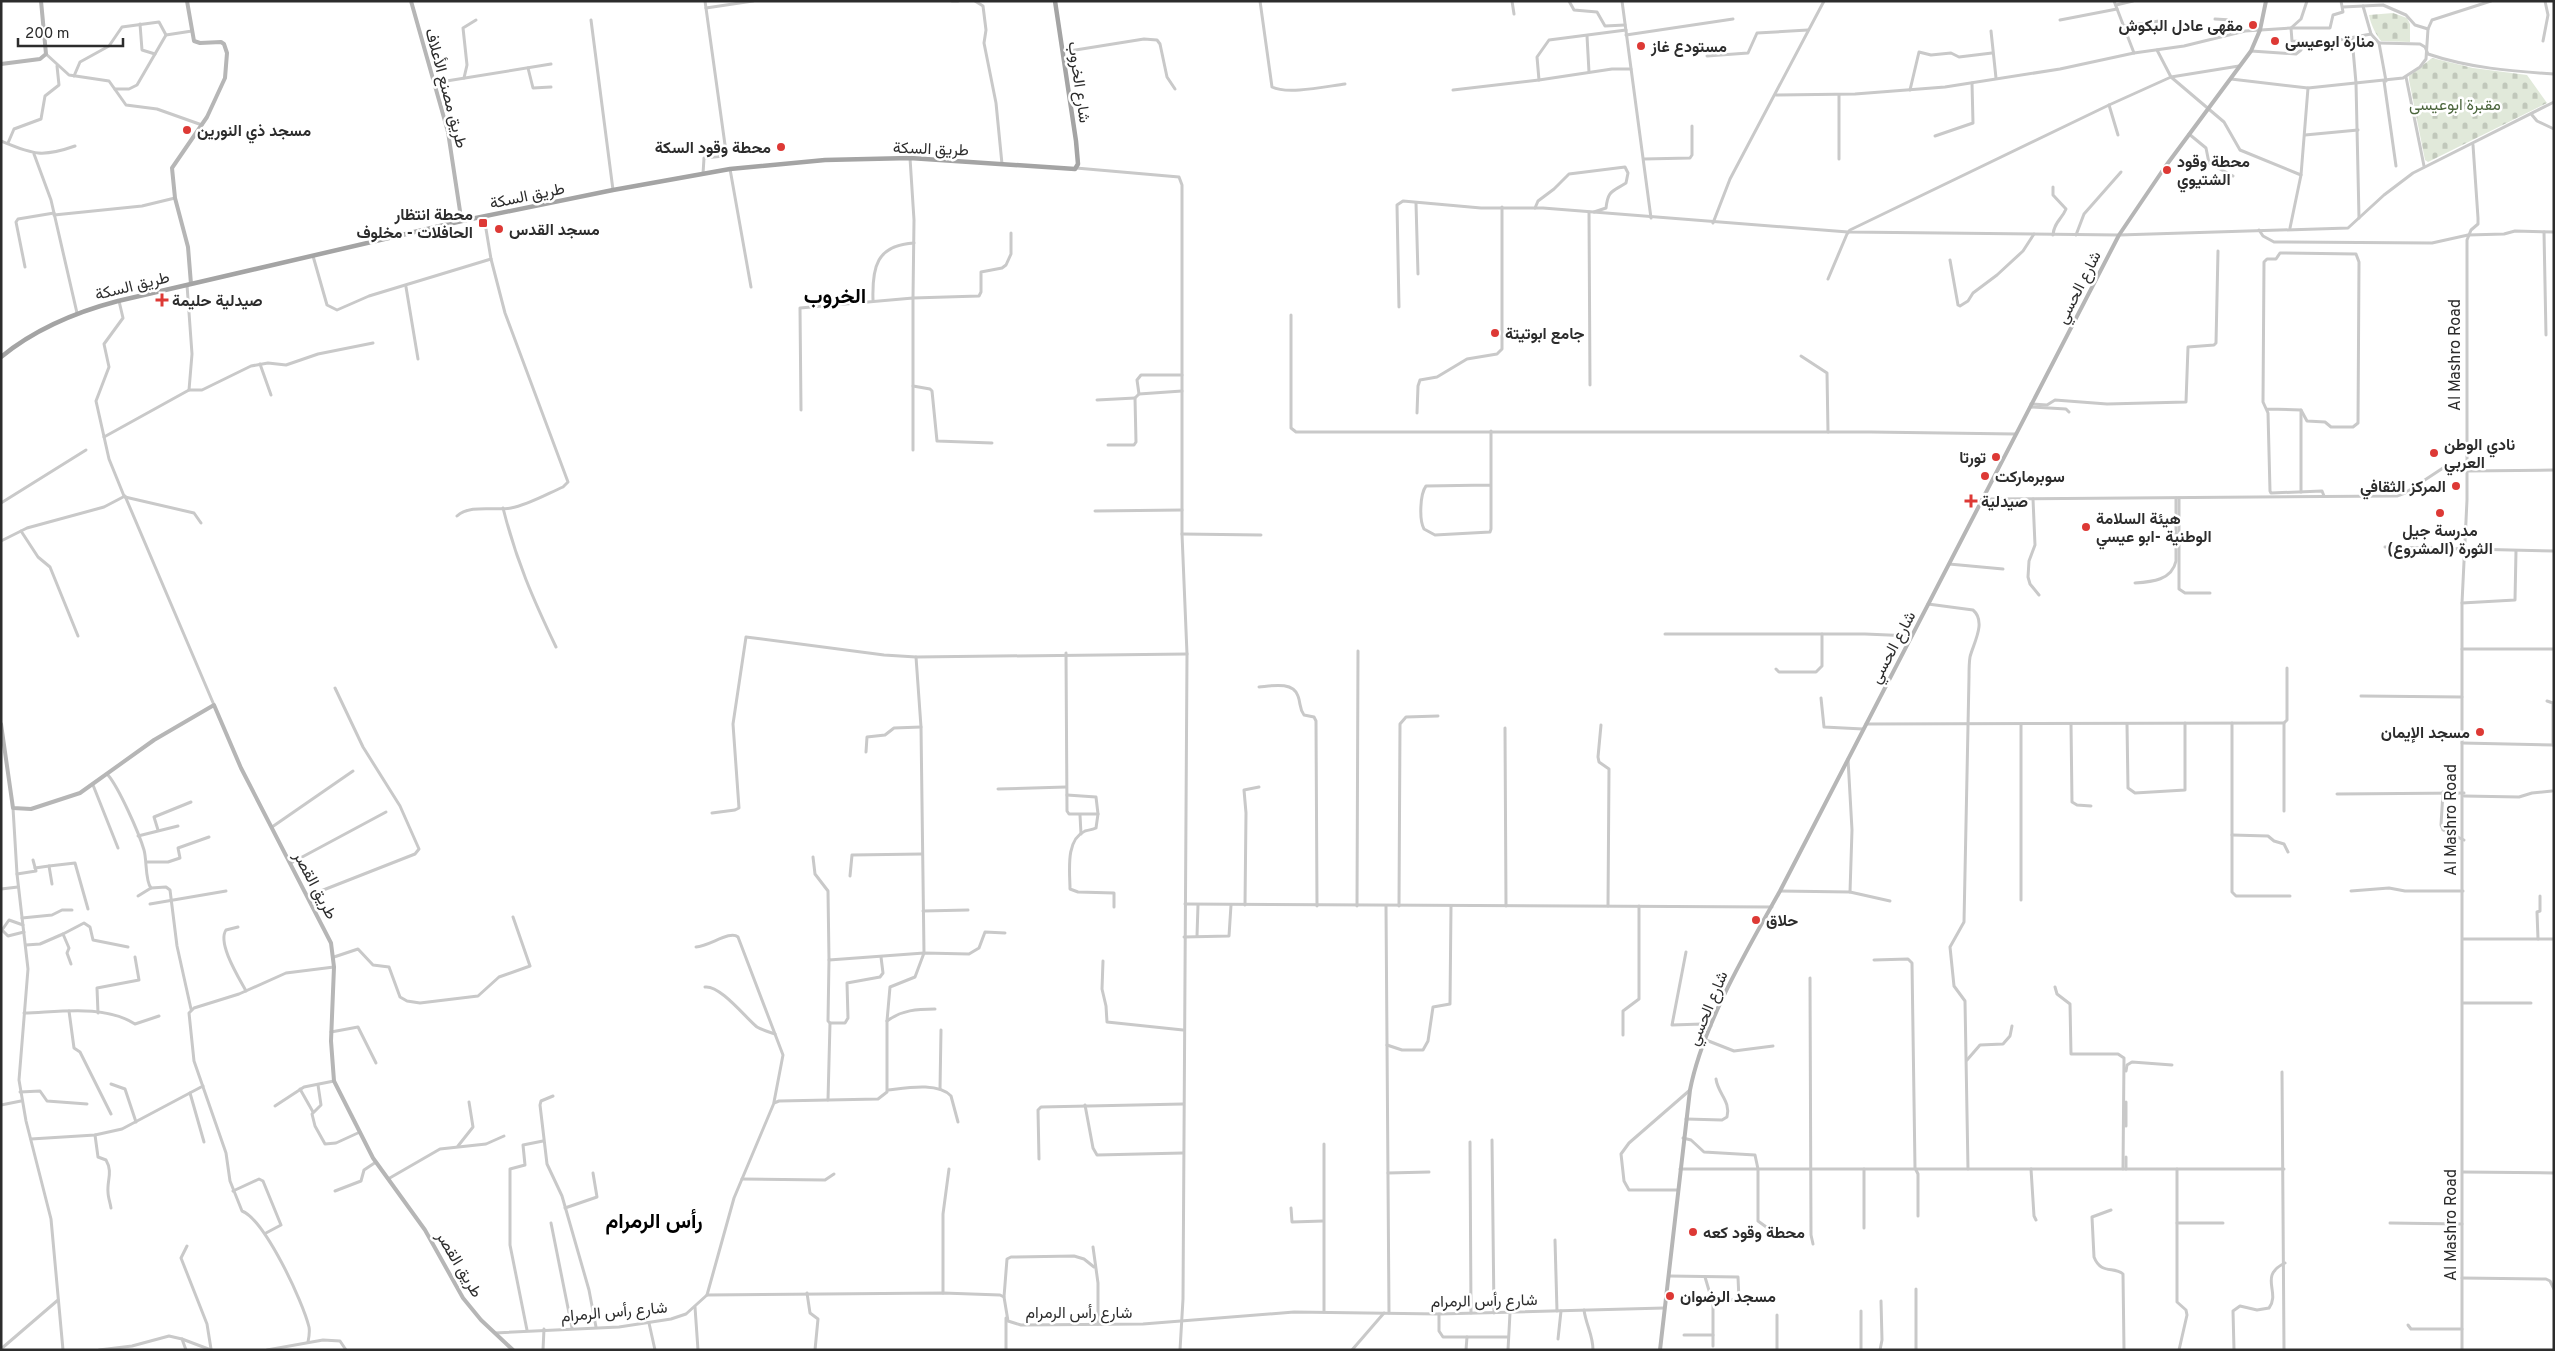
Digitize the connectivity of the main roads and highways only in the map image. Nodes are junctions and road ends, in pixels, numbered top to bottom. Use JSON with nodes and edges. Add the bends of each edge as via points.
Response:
{"nodes":[{"id":1,"x":1055,"y":1,"type":"edge"},
{"id":2,"x":1076,"y":168,"type":"joint"},
{"id":3,"x":1,"y":357,"type":"edge"}],
"edges":[{"from":1,"to":2,"type":"main road","name":"شارع الخروب","via":[[1076,141]]},
{"from":2,"to":3,"type":"main road","name":"طريق السكة","via":[[910,158],[825,160],[730,169],[466,220],[119,300],[77,313],[23,341]]}]}
